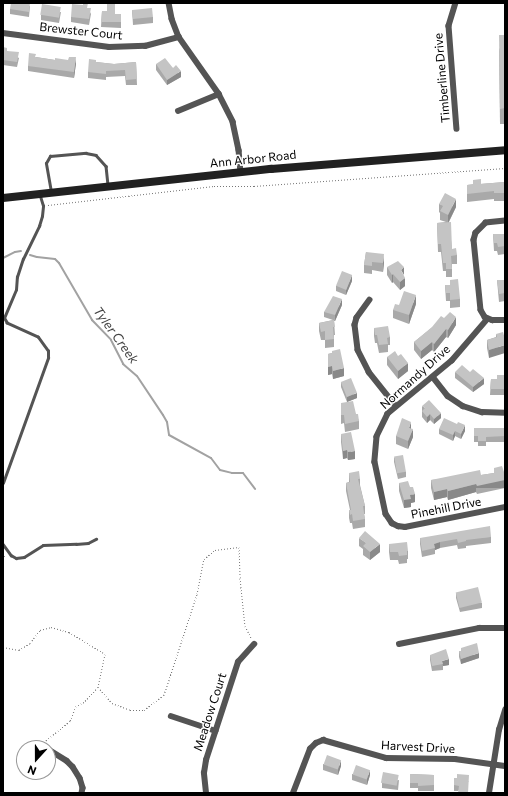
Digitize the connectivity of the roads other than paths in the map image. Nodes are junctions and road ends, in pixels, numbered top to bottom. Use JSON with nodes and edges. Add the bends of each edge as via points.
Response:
{"nodes":[{"id":1,"x":169,"y":3,"type":"edge"},
{"id":2,"x":456,"y":3,"type":"edge"},
{"id":3,"x":3,"y":33,"type":"edge"},
{"id":4,"x":179,"y":37,"type":"junction"},
{"id":5,"x":219,"y":94,"type":"junction"},
{"id":6,"x":178,"y":111,"type":"dead end"},
{"id":7,"x":458,"y":129,"type":"dead end"},
{"id":8,"x":505,"y":150,"type":"edge"},
{"id":9,"x":241,"y":172,"type":"junction"},
{"id":10,"x":108,"y":187,"type":"junction"},
{"id":11,"x":51,"y":193,"type":"junction"},
{"id":12,"x":39,"y":194,"type":"junction"},
{"id":13,"x":3,"y":198,"type":"edge"},
{"id":14,"x":505,"y":221,"type":"edge"},
{"id":15,"x":370,"y":300,"type":"dead end"},
{"id":16,"x":488,"y":319,"type":"junction"},
{"id":17,"x":505,"y":320,"type":"edge"},
{"id":18,"x":433,"y":377,"type":"junction"},
{"id":19,"x":396,"y":406,"type":"junction"},
{"id":20,"x":505,"y":413,"type":"edge"},
{"id":21,"x":3,"y":483,"type":"edge"},
{"id":22,"x":505,"y":508,"type":"edge"},
{"id":23,"x":392,"y":523,"type":"joint"},
{"id":24,"x":96,"y":539,"type":"dead end"},
{"id":25,"x":3,"y":544,"type":"edge"},
{"id":26,"x":505,"y":628,"type":"edge"},
{"id":27,"x":254,"y":644,"type":"road end"},
{"id":28,"x":399,"y":644,"type":"dead end"},
{"id":29,"x":505,"y":710,"type":"edge"},
{"id":30,"x":171,"y":716,"type":"dead end"},
{"id":31,"x":216,"y":731,"type":"junction"},
{"id":32,"x":56,"y":754,"type":"edge"},
{"id":33,"x":493,"y":764,"type":"junction"},
{"id":34,"x":505,"y":766,"type":"edge"},
{"id":35,"x":82,"y":793,"type":"edge"},
{"id":36,"x":206,"y":793,"type":"edge"},
{"id":37,"x":293,"y":793,"type":"edge"},
{"id":38,"x":489,"y":793,"type":"edge"}],
"edges":[{"from":1,"to":4,"type":"street"},
{"from":2,"to":7,"type":"street","name":"Timberline Drive","via":[[449,26]]},
{"from":3,"to":4,"type":"street","name":"Brewster Court","via":[[109,47],[145,46]]},
{"from":4,"to":5,"type":"street"},
{"from":5,"to":6,"type":"street"},
{"from":5,"to":9,"type":"street","via":[[235,129]]},
{"from":8,"to":9,"type":"main road","name":"Ann Arbor Road"},
{"from":9,"to":10,"type":"main road","name":"Ann Arbor Road"},
{"from":10,"to":11,"type":"main road","name":"Ann Arbor Road"},
{"from":10,"to":11,"type":"lane","via":[[106,166],[96,155],[86,152],[50,156],[46,163]]},
{"from":11,"to":12,"type":"main road","name":"Ann Arbor Road"},
{"from":12,"to":13,"type":"main road","name":"Ann Arbor Road"},
{"from":12,"to":21,"type":"lane","via":[[43,206],[39,226],[23,259],[16,290],[4,318],[7,323],[38,337],[48,351],[48,358]]},
{"from":14,"to":16,"type":"street","via":[[486,223],[475,236],[480,307]]},
{"from":15,"to":19,"type":"street","via":[[355,325],[358,350],[369,372]]},
{"from":16,"to":17,"type":"street"},
{"from":16,"to":18,"type":"street","name":"Normandy Drive","via":[[452,361]]},
{"from":18,"to":19,"type":"street","name":"Normandy Drive"},
{"from":18,"to":20,"type":"street","via":[[448,396],[463,406],[482,412]]},
{"from":19,"to":23,"type":"street","name":"Normandy Drive","via":[[382,424],[375,448],[375,462],[385,512]]},
{"from":22,"to":23,"type":"street","name":"Pinehill Drive","via":[[405,527]]},
{"from":24,"to":25,"type":"lane","via":[[88,543],[43,545],[24,557],[16,558]]},
{"from":26,"to":28,"type":"street","via":[[479,628]]},
{"from":27,"to":31,"type":"street","name":"Meadow Court","via":[[238,662]]},
{"from":29,"to":33,"type":"street"},
{"from":30,"to":31,"type":"street"},
{"from":31,"to":36,"type":"street","name":"Meadow Court","via":[[204,768]]},
{"from":32,"to":35,"type":"street","via":[[66,761],[80,778]]},
{"from":33,"to":34,"type":"street","name":"Harvest Drive"},
{"from":33,"to":37,"type":"street","name":"Harvest Drive","via":[[455,759],[386,758],[324,740],[310,749]]},
{"from":33,"to":38,"type":"street"}]}
